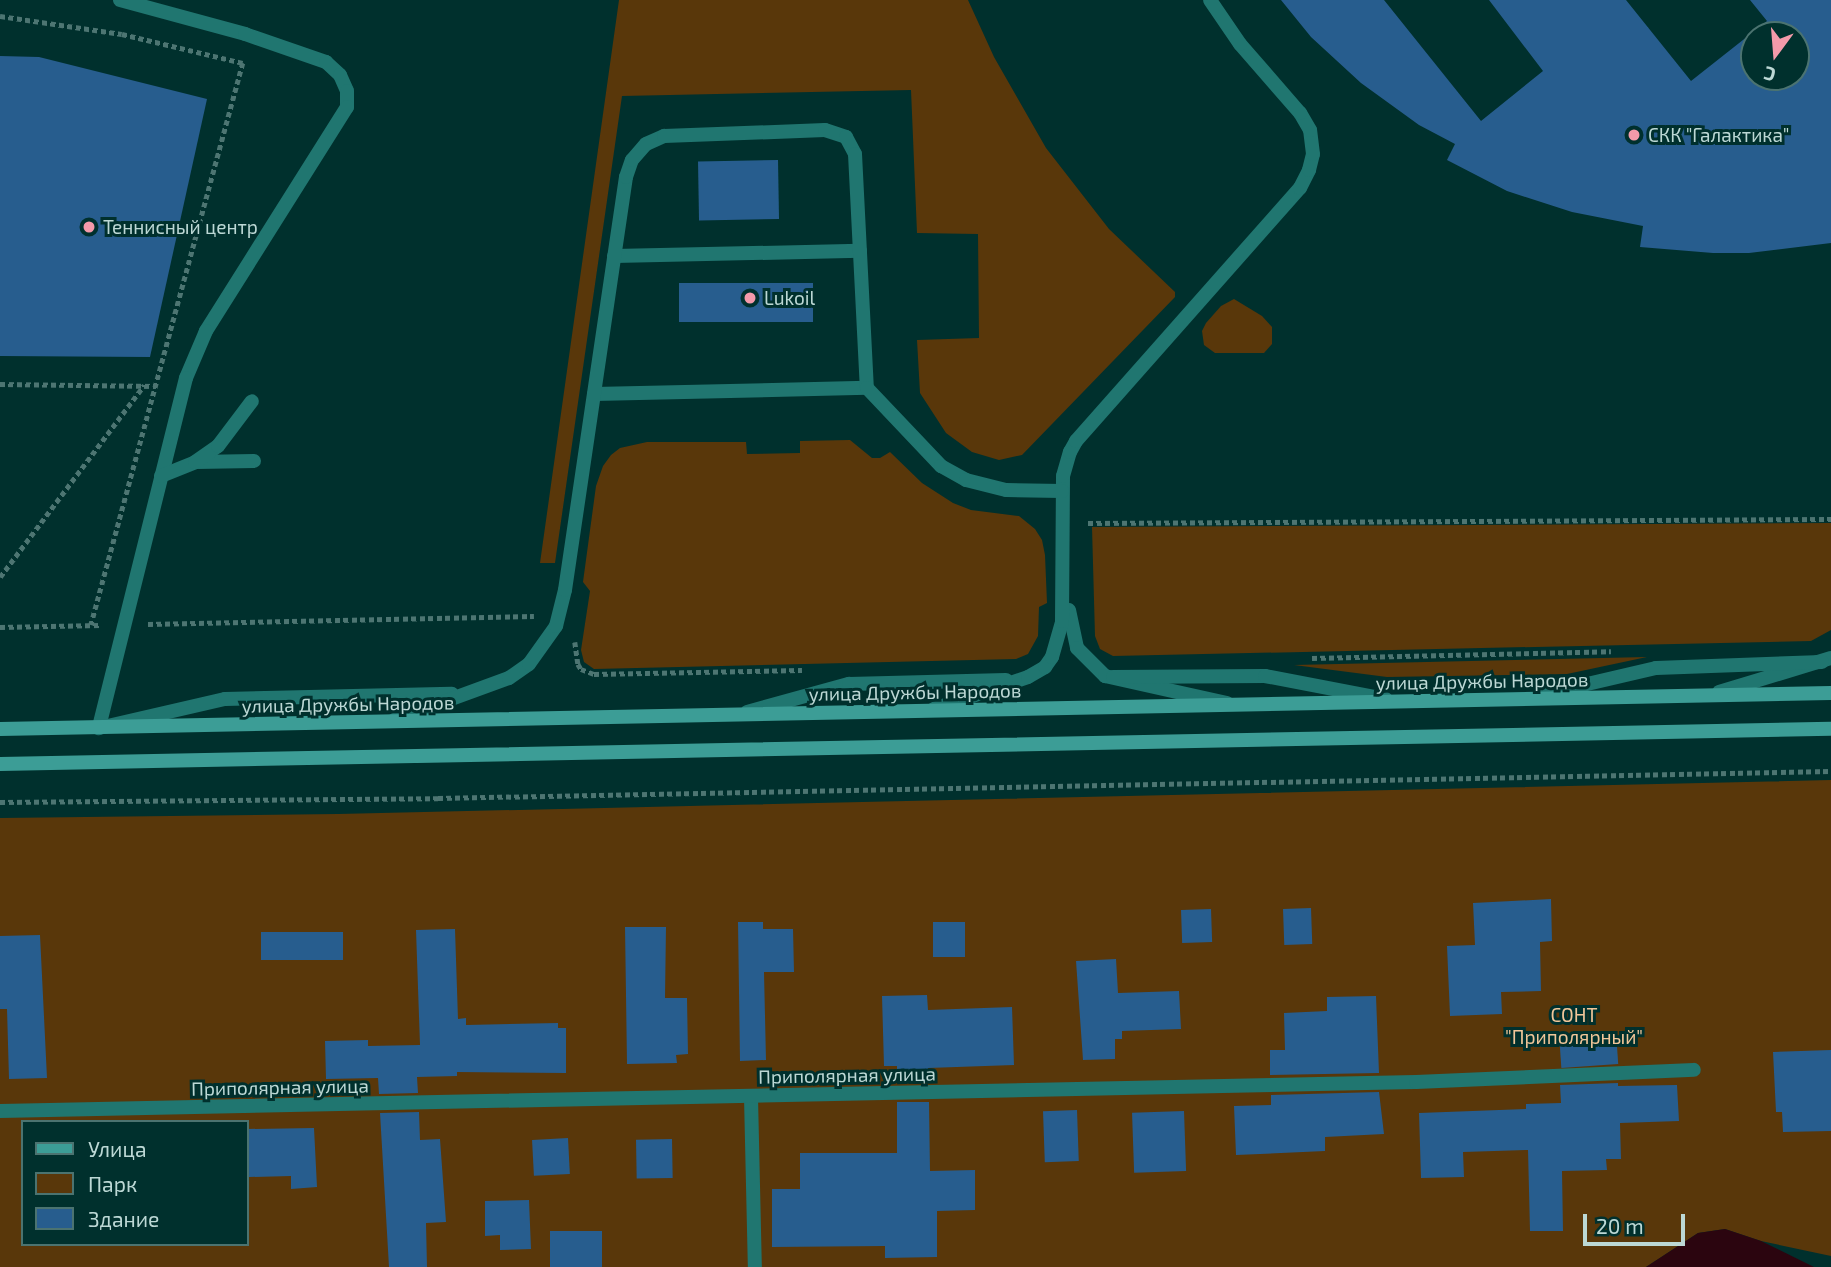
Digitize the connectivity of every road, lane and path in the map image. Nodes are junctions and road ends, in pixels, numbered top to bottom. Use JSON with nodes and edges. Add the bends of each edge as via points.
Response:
{"nodes":[{"id":1,"x":120,"y":0,"type":"edge"},
{"id":2,"x":1210,"y":0,"type":"edge"},
{"id":3,"x":0,"y":16,"type":"edge"},
{"id":4,"x":860,"y":251,"type":"junction"},
{"id":5,"x":614,"y":256,"type":"junction"},
{"id":6,"x":0,"y":384,"type":"edge"},
{"id":7,"x":144,"y":385,"type":"junction"},
{"id":8,"x":156,"y":386,"type":"junction"},
{"id":9,"x":867,"y":388,"type":"junction"},
{"id":10,"x":594,"y":394,"type":"junction"},
{"id":11,"x":252,"y":401,"type":"dead end"},
{"id":12,"x":254,"y":461,"type":"dead end"},
{"id":13,"x":195,"y":462,"type":"junction"},
{"id":14,"x":161,"y":476,"type":"junction"},
{"id":15,"x":1062,"y":491,"type":"junction"},
{"id":16,"x":1831,"y":519,"type":"edge"},
{"id":17,"x":1088,"y":535,"type":"dead end"},
{"id":18,"x":1064,"y":571,"type":"junction"},
{"id":19,"x":0,"y":577,"type":"edge"},
{"id":20,"x":91,"y":625,"type":"dead end"},
{"id":21,"x":1616,"y":651,"type":"dead end"},
{"id":22,"x":1310,"y":658,"type":"dead end"},
{"id":23,"x":1826,"y":660,"type":"edge"},
{"id":24,"x":1028,"y":677,"type":"junction"},
{"id":25,"x":1113,"y":677,"type":"junction"},
{"id":26,"x":474,"y":692,"type":"junction"},
{"id":27,"x":1831,"y":693,"type":"edge"},
{"id":28,"x":1707,"y":696,"type":"junction"},
{"id":29,"x":1520,"y":700,"type":"junction"},
{"id":30,"x":1405,"y":702,"type":"junction"},
{"id":31,"x":1239,"y":705,"type":"junction"},
{"id":32,"x":927,"y":711,"type":"junction"},
{"id":33,"x":734,"y":716,"type":"junction"},
{"id":34,"x":387,"y":722,"type":"junction"},
{"id":35,"x":99,"y":728,"type":"junction"},
{"id":36,"x":0,"y":729,"type":"edge"},
{"id":37,"x":1831,"y":729,"type":"edge"},
{"id":38,"x":0,"y":764,"type":"edge"},
{"id":39,"x":1831,"y":771,"type":"edge"},
{"id":40,"x":0,"y":802,"type":"edge"},
{"id":41,"x":1694,"y":1070,"type":"dead end"},
{"id":42,"x":751,"y":1097,"type":"junction"},
{"id":43,"x":0,"y":1111,"type":"edge"},
{"id":44,"x":755,"y":1267,"type":"edge"}],
"edges":[{"from":1,"to":14,"type":"lane","via":[[326,62],[340,75],[347,91],[348,107],[342,119],[206,331],[186,378]]},
{"from":2,"to":15,"type":"lane","via":[[1310,130],[1313,154],[1309,170],[1300,188],[1076,441],[1065,465]]},
{"from":3,"to":8,"type":"path","via":[[122,34],[243,63]]},
{"from":4,"to":5,"type":"lane"},
{"from":4,"to":5,"type":"lane","via":[[855,154],[846,137],[825,130],[664,136],[646,145],[632,159],[626,177]]},
{"from":4,"to":9,"type":"lane"},
{"from":5,"to":10,"type":"lane"},
{"from":6,"to":7,"type":"path"},
{"from":7,"to":8,"type":"path"},
{"from":7,"to":19,"type":"path"},
{"from":8,"to":20,"type":"path"},
{"from":9,"to":10,"type":"lane"},
{"from":9,"to":15,"type":"lane","via":[[941,466],[966,480],[1006,490]]},
{"from":10,"to":26,"type":"lane","via":[[556,626],[529,664]]},
{"from":11,"to":13,"type":"lane","via":[[218,446]]},
{"from":12,"to":13,"type":"lane"},
{"from":13,"to":14,"type":"lane"},
{"from":14,"to":35,"type":"lane"},
{"from":15,"to":18,"type":"lane"},
{"from":16,"to":17,"type":"path","via":[[1088,522]]},
{"from":18,"to":24,"type":"lane","via":[[1057,646],[1045,667]]},
{"from":18,"to":25,"type":"lane","via":[[1077,648],[1094,668]]},
{"from":21,"to":22,"type":"path"},
{"from":23,"to":28,"type":"lane"},
{"from":23,"to":29,"type":"lane","via":[[1656,668]]},
{"from":24,"to":32,"type":"lane"},
{"from":24,"to":33,"type":"lane","via":[[849,684]]},
{"from":25,"to":30,"type":"lane","via":[[1265,676]]},
{"from":25,"to":31,"type":"lane"},
{"from":26,"to":34,"type":"lane"},
{"from":26,"to":35,"type":"lane","via":[[225,699]]},
{"from":27,"to":28,"type":"main road","name":"улица Дружбы Народов"},
{"from":28,"to":29,"type":"main road","name":"улица Дружбы Народов"},
{"from":29,"to":30,"type":"main road","name":"улица Дружбы Народов"},
{"from":30,"to":31,"type":"main road","name":"улица Дружбы Народов"},
{"from":31,"to":32,"type":"main road","name":"улица Дружбы Народов"},
{"from":32,"to":33,"type":"main road","name":"улица Дружбы Народов"},
{"from":33,"to":34,"type":"main road","name":"улица Дружбы Народов"},
{"from":34,"to":35,"type":"main road","name":"улица Дружбы Народов"},
{"from":35,"to":36,"type":"main road","name":"улица Дружбы Народов"},
{"from":37,"to":38,"type":"main road"},
{"from":39,"to":40,"type":"path"},
{"from":41,"to":42,"type":"lane","name":"Приполярная улица","via":[[1416,1082]]},
{"from":42,"to":43,"type":"lane","name":"Приполярная улица"},
{"from":42,"to":44,"type":"lane"}]}
